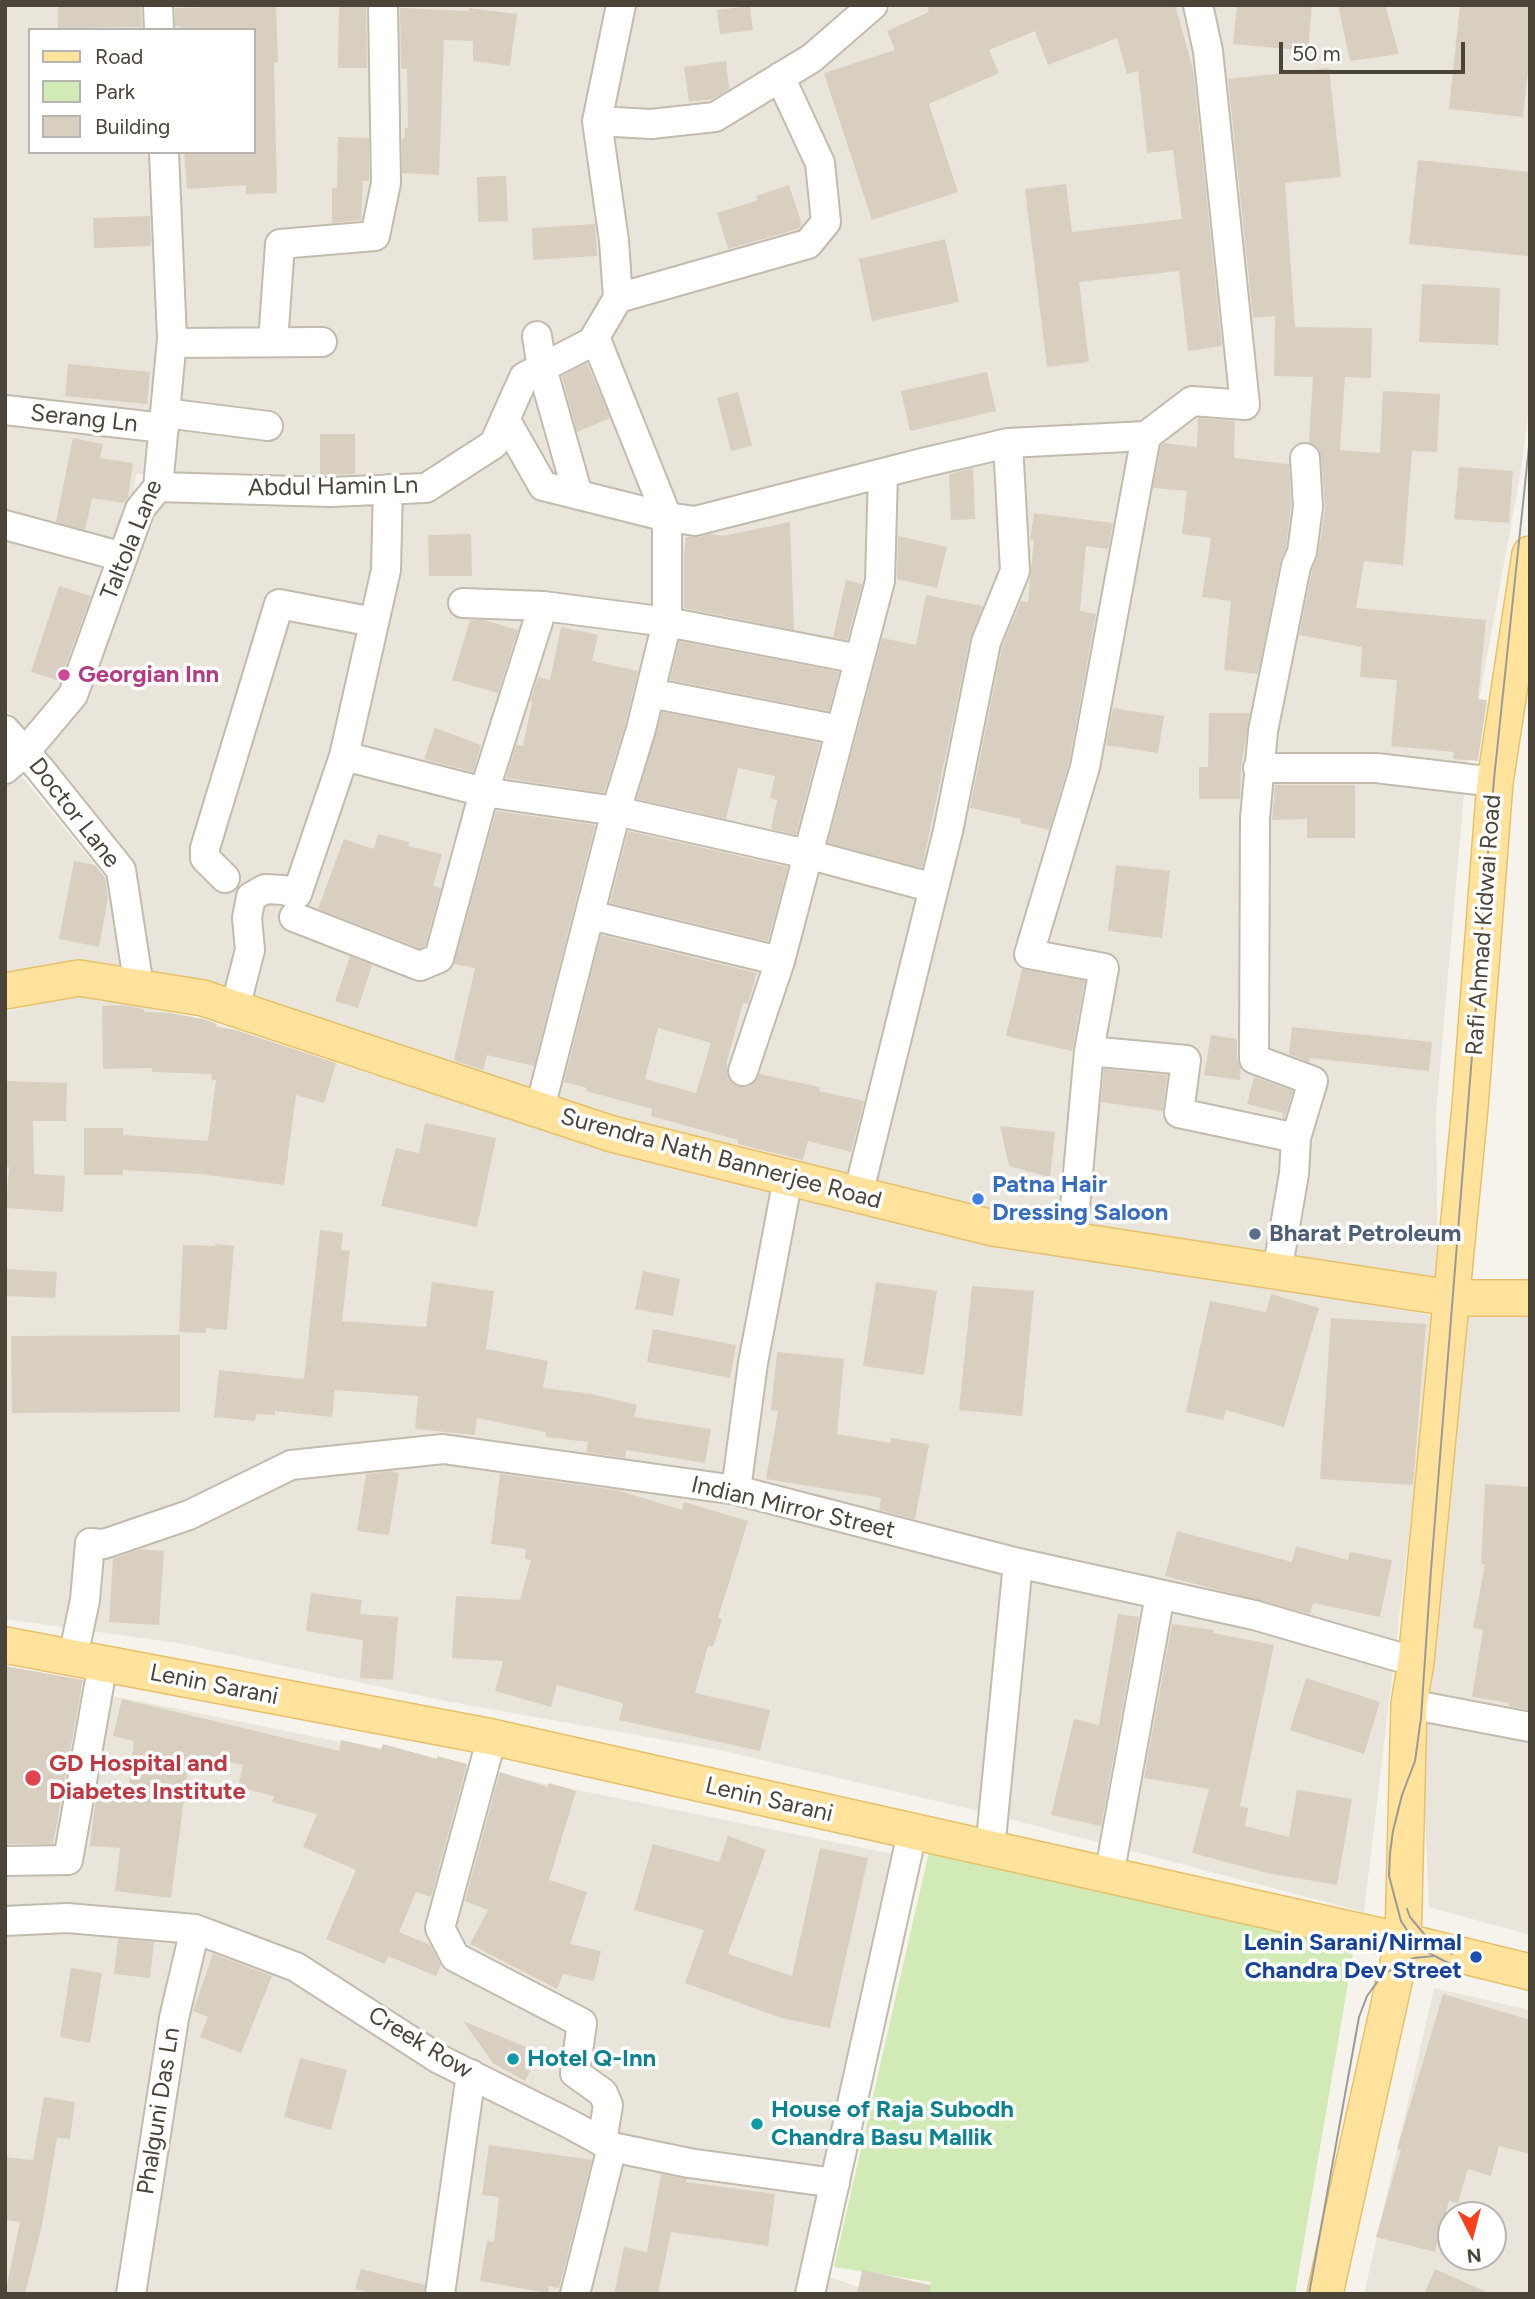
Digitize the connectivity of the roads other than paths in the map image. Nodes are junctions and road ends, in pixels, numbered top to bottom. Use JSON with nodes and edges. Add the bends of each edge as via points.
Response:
{"nodes":[{"id":1,"x":158,"y":5,"type":"edge"},
{"id":2,"x":383,"y":5,"type":"edge"},
{"id":3,"x":621,"y":5,"type":"edge"},
{"id":4,"x":873,"y":5,"type":"edge"},
{"id":5,"x":1198,"y":5,"type":"edge"},
{"id":6,"x":159,"y":28,"type":"edge"},
{"id":7,"x":780,"y":77,"type":"junction"},
{"id":8,"x":597,"y":121,"type":"junction"},
{"id":9,"x":164,"y":154,"type":"edge"},
{"id":10,"x":618,"y":298,"type":"junction"},
{"id":11,"x":537,"y":336,"type":"dead end"},
{"id":12,"x":595,"y":337,"type":"junction"},
{"id":13,"x":273,"y":342,"type":"junction"},
{"id":14,"x":322,"y":342,"type":"dead end"},
{"id":15,"x":172,"y":343,"type":"junction"},
{"id":16,"x":542,"y":368,"type":"junction"},
{"id":17,"x":5,"y":410,"type":"edge"},
{"id":18,"x":505,"y":419,"type":"junction"},
{"id":19,"x":164,"y":420,"type":"junction"},
{"id":20,"x":268,"y":426,"type":"dead end"},
{"id":21,"x":1146,"y":436,"type":"junction"},
{"id":22,"x":1008,"y":443,"type":"junction"},
{"id":23,"x":1306,"y":458,"type":"dead end"},
{"id":24,"x":883,"y":472,"type":"junction"},
{"id":25,"x":158,"y":487,"type":"junction"},
{"id":26,"x":388,"y":489,"type":"junction"},
{"id":27,"x":578,"y":495,"type":"junction"},
{"id":28,"x":667,"y":517,"type":"junction"},
{"id":29,"x":5,"y":525,"type":"edge"},
{"id":30,"x":1530,"y":554,"type":"edge"},
{"id":31,"x":123,"y":556,"type":"junction"},
{"id":32,"x":463,"y":603,"type":"dead end"},
{"id":33,"x":543,"y":606,"type":"junction"},
{"id":34,"x":374,"y":622,"type":"junction"},
{"id":35,"x":667,"y":622,"type":"junction"},
{"id":36,"x":1524,"y":633,"type":"edge"},
{"id":37,"x":859,"y":659,"type":"junction"},
{"id":38,"x":650,"y":693,"type":"junction"},
{"id":39,"x":5,"y":730,"type":"edge"},
{"id":40,"x":840,"y":730,"type":"junction"},
{"id":41,"x":344,"y":756,"type":"junction"},
{"id":42,"x":15,"y":761,"type":"edge"},
{"id":43,"x":1258,"y":768,"type":"junction"},
{"id":44,"x":1495,"y":782,"type":"junction"},
{"id":45,"x":484,"y":792,"type":"junction"},
{"id":46,"x":616,"y":811,"type":"junction"},
{"id":47,"x":807,"y":853,"type":"junction"},
{"id":48,"x":225,"y":878,"type":"dead end"},
{"id":49,"x":934,"y":888,"type":"junction"},
{"id":50,"x":590,"y":915,"type":"junction"},
{"id":51,"x":294,"y":917,"type":"dead end"},
{"id":52,"x":780,"y":961,"type":"junction"},
{"id":53,"x":139,"y":987,"type":"junction"},
{"id":54,"x":5,"y":991,"type":"edge"},
{"id":55,"x":235,"y":1008,"type":"junction"},
{"id":56,"x":1089,"y":1051,"type":"junction"},
{"id":57,"x":743,"y":1071,"type":"dead end"},
{"id":58,"x":540,"y":1112,"type":"junction"},
{"id":59,"x":1296,"y":1139,"type":"junction"},
{"id":60,"x":788,"y":1178,"type":"junction"},
{"id":61,"x":858,"y":1195,"type":"junction"},
{"id":62,"x":1072,"y":1240,"type":"junction"},
{"id":63,"x":1277,"y":1272,"type":"junction"},
{"id":64,"x":1451,"y":1298,"type":"junction"},
{"id":65,"x":1530,"y":1298,"type":"edge"},
{"id":66,"x":736,"y":1490,"type":"junction"},
{"id":67,"x":1018,"y":1563,"type":"junction"},
{"id":68,"x":1160,"y":1595,"type":"junction"},
{"id":69,"x":5,"y":1645,"type":"edge"},
{"id":70,"x":88,"y":1660,"type":"junction"},
{"id":71,"x":1416,"y":1662,"type":"junction"},
{"id":72,"x":1409,"y":1704,"type":"junction"},
{"id":73,"x":1530,"y":1727,"type":"edge"},
{"id":74,"x":492,"y":1738,"type":"junction"},
{"id":75,"x":912,"y":1833,"type":"junction"},
{"id":76,"x":990,"y":1850,"type":"junction"},
{"id":77,"x":5,"y":1861,"type":"edge"},
{"id":78,"x":1109,"y":1876,"type":"junction"},
{"id":79,"x":5,"y":1921,"type":"edge"},
{"id":80,"x":195,"y":1929,"type":"junction"},
{"id":81,"x":1404,"y":1941,"type":"junction"},
{"id":82,"x":1530,"y":1972,"type":"edge"},
{"id":83,"x":471,"y":2074,"type":"junction"},
{"id":84,"x":607,"y":2145,"type":"junction"},
{"id":85,"x":835,"y":2183,"type":"junction"},
{"id":86,"x":131,"y":2294,"type":"edge"},
{"id":87,"x":440,"y":2294,"type":"edge"},
{"id":88,"x":575,"y":2294,"type":"edge"},
{"id":89,"x":810,"y":2294,"type":"edge"},
{"id":90,"x":1325,"y":2294,"type":"edge"}],
"edges":[{"from":1,"to":6,"type":"street"},
{"from":2,"to":13,"type":"street","via":[[386,183],[374,236],[280,244]]},
{"from":3,"to":8,"type":"street"},
{"from":4,"to":7,"type":"street","via":[[812,58]]},
{"from":5,"to":21,"type":"street","via":[[1208,51],[1245,405],[1192,401]]},
{"from":7,"to":8,"type":"street","via":[[716,117],[651,124]]},
{"from":7,"to":10,"type":"street","via":[[820,163],[826,222],[808,244]]},
{"from":8,"to":10,"type":"street"},
{"from":9,"to":15,"type":"street","name":"Taltola Lane"},
{"from":10,"to":12,"type":"street","name":"Abdul Hamin Ln"},
{"from":11,"to":16,"type":"street"},
{"from":12,"to":16,"type":"street","name":"Abdul Hamin Ln"},
{"from":12,"to":28,"type":"street"},
{"from":13,"to":14,"type":"street"},
{"from":13,"to":15,"type":"street"},
{"from":15,"to":19,"type":"street","name":"Taltola Lane"},
{"from":16,"to":18,"type":"street","name":"Abdul Hamin Ln","via":[[524,377]]},
{"from":16,"to":27,"type":"street"},
{"from":17,"to":19,"type":"street","name":"Serang Ln"},
{"from":18,"to":26,"type":"street","name":"Abdul Hamin Ln","via":[[494,444],[426,488]]},
{"from":18,"to":27,"type":"street","via":[[544,486]]},
{"from":19,"to":20,"type":"street","name":"Serang Ln"},
{"from":19,"to":25,"type":"street","name":"Taltola Lane"},
{"from":21,"to":22,"type":"street"},
{"from":21,"to":56,"type":"street","via":[[1085,766],[1029,954],[1104,968]]},
{"from":22,"to":24,"type":"street"},
{"from":22,"to":49,"type":"street","via":[[1015,571],[986,642]]},
{"from":23,"to":43,"type":"street","via":[[1305,529]]},
{"from":24,"to":28,"type":"street","via":[[695,521]]},
{"from":24,"to":37,"type":"street","via":[[880,581]]},
{"from":25,"to":26,"type":"street","name":"Abdul Hamin Ln","via":[[330,492]]},
{"from":25,"to":31,"type":"street","name":"Taltola Lane","via":[[140,509]]},
{"from":26,"to":34,"type":"street","via":[[386,570]]},
{"from":27,"to":28,"type":"street"},
{"from":28,"to":35,"type":"street"},
{"from":29,"to":31,"type":"street"},
{"from":30,"to":36,"type":"main road","name":"Rafi Ahmad Kidwai Road"},
{"from":31,"to":42,"type":"street","name":"Taltola Lane","via":[[74,695]]},
{"from":32,"to":33,"type":"street"},
{"from":33,"to":35,"type":"street"},
{"from":33,"to":45,"type":"street"},
{"from":34,"to":41,"type":"street"},
{"from":34,"to":48,"type":"street","via":[[279,604],[205,848],[205,858]]},
{"from":35,"to":37,"type":"street"},
{"from":35,"to":38,"type":"street"},
{"from":36,"to":44,"type":"main road","name":"Rafi Ahmad Kidwai Road"},
{"from":37,"to":40,"type":"street"},
{"from":38,"to":40,"type":"street"},
{"from":38,"to":46,"type":"street"},
{"from":39,"to":42,"type":"street","name":"Doctor Lane"},
{"from":40,"to":47,"type":"street"},
{"from":41,"to":45,"type":"street"},
{"from":41,"to":55,"type":"street","via":[[297,894],[265,890],[251,897],[247,918],[250,950]]},
{"from":42,"to":53,"type":"street","name":"Doctor Lane","via":[[121,870]]},
{"from":43,"to":44,"type":"street","via":[[1376,768]]},
{"from":43,"to":59,"type":"street","via":[[1254,1059],[1314,1081]]},
{"from":44,"to":64,"type":"main road","name":"Rafi Ahmad Kidwai Road"},
{"from":45,"to":46,"type":"street"},
{"from":45,"to":51,"type":"street","via":[[439,958],[420,966]]},
{"from":46,"to":47,"type":"street"},
{"from":46,"to":50,"type":"street"},
{"from":47,"to":49,"type":"street"},
{"from":47,"to":52,"type":"street"},
{"from":49,"to":61,"type":"street"},
{"from":50,"to":52,"type":"street"},
{"from":50,"to":58,"type":"street"},
{"from":52,"to":57,"type":"street"},
{"from":53,"to":54,"type":"main road","name":"Surendra Nath Bannerjee Road","via":[[79,978]]},
{"from":53,"to":55,"type":"main road","name":"Surendra Nath Bannerjee Road"},
{"from":55,"to":58,"type":"main road","name":"Surendra Nath Bannerjee Road"},
{"from":56,"to":59,"type":"street","via":[[1186,1060],[1179,1113]]},
{"from":56,"to":62,"type":"street"},
{"from":58,"to":60,"type":"main road","name":"Surendra Nath Bannerjee Road","via":[[612,1135]]},
{"from":59,"to":63,"type":"street"},
{"from":60,"to":61,"type":"main road","name":"Surendra Nath Bannerjee Road"},
{"from":60,"to":66,"type":"street","via":[[753,1363]]},
{"from":61,"to":62,"type":"main road","name":"Surendra Nath Bannerjee Road","via":[[993,1228]]},
{"from":62,"to":63,"type":"main road","name":"Surendra Nath Bannerjee Road"},
{"from":63,"to":64,"type":"main road","name":"Surendra Nath Bannerjee Road"},
{"from":64,"to":65,"type":"main road","name":"Surendra Nath Bannerjee Road"},
{"from":64,"to":71,"type":"main road","name":"Rafi Ahmad Kidwai Road"},
{"from":66,"to":67,"type":"street","name":"Indian Mirror Street"},
{"from":66,"to":70,"type":"street","name":"Indian Mirror Street","via":[[443,1449],[291,1465],[189,1515],[104,1544],[90,1542],[85,1600]]},
{"from":67,"to":68,"type":"street","name":"Indian Mirror Street"},
{"from":67,"to":76,"type":"street"},
{"from":68,"to":71,"type":"street","name":"Indian Mirror Street","via":[[1254,1615]]},
{"from":68,"to":78,"type":"street"},
{"from":69,"to":70,"type":"main road","name":"Lenin Sarani"},
{"from":70,"to":74,"type":"main road","name":"Lenin Sarani"},
{"from":70,"to":77,"type":"street","via":[[68,1860]]},
{"from":71,"to":72,"type":"main road","name":"Rafi Ahmad Kidwai Road"},
{"from":72,"to":73,"type":"street"},
{"from":72,"to":81,"type":"main road","name":"Rafi Ahmad Kidwai Road"},
{"from":74,"to":75,"type":"main road","name":"Lenin Sarani"},
{"from":74,"to":84,"type":"street","via":[[440,1928],[456,1957],[582,2023],[575,2073],[603,2093],[608,2105]]},
{"from":75,"to":76,"type":"main road","name":"Lenin Sarani"},
{"from":75,"to":85,"type":"street"},
{"from":76,"to":78,"type":"main road","name":"Lenin Sarani"},
{"from":78,"to":81,"type":"main road","name":"Lenin Sarani"},
{"from":79,"to":80,"type":"street","name":"Creek Row","via":[[67,1918]]},
{"from":80,"to":83,"type":"street","name":"Creek Row","via":[[296,1967],[439,2059]]},
{"from":80,"to":86,"type":"street","name":"Phalguni Das Ln","via":[[174,2018]]},
{"from":81,"to":82,"type":"main road","name":"Lenin Sarani"},
{"from":81,"to":90,"type":"main road","name":"Rafi Ahmad Kidwai Road"},
{"from":83,"to":84,"type":"street","name":"Creek Row"},
{"from":83,"to":87,"type":"street"},
{"from":84,"to":85,"type":"street","name":"Creek Row","via":[[689,2163]]},
{"from":84,"to":88,"type":"street"},
{"from":85,"to":89,"type":"street"}]}
